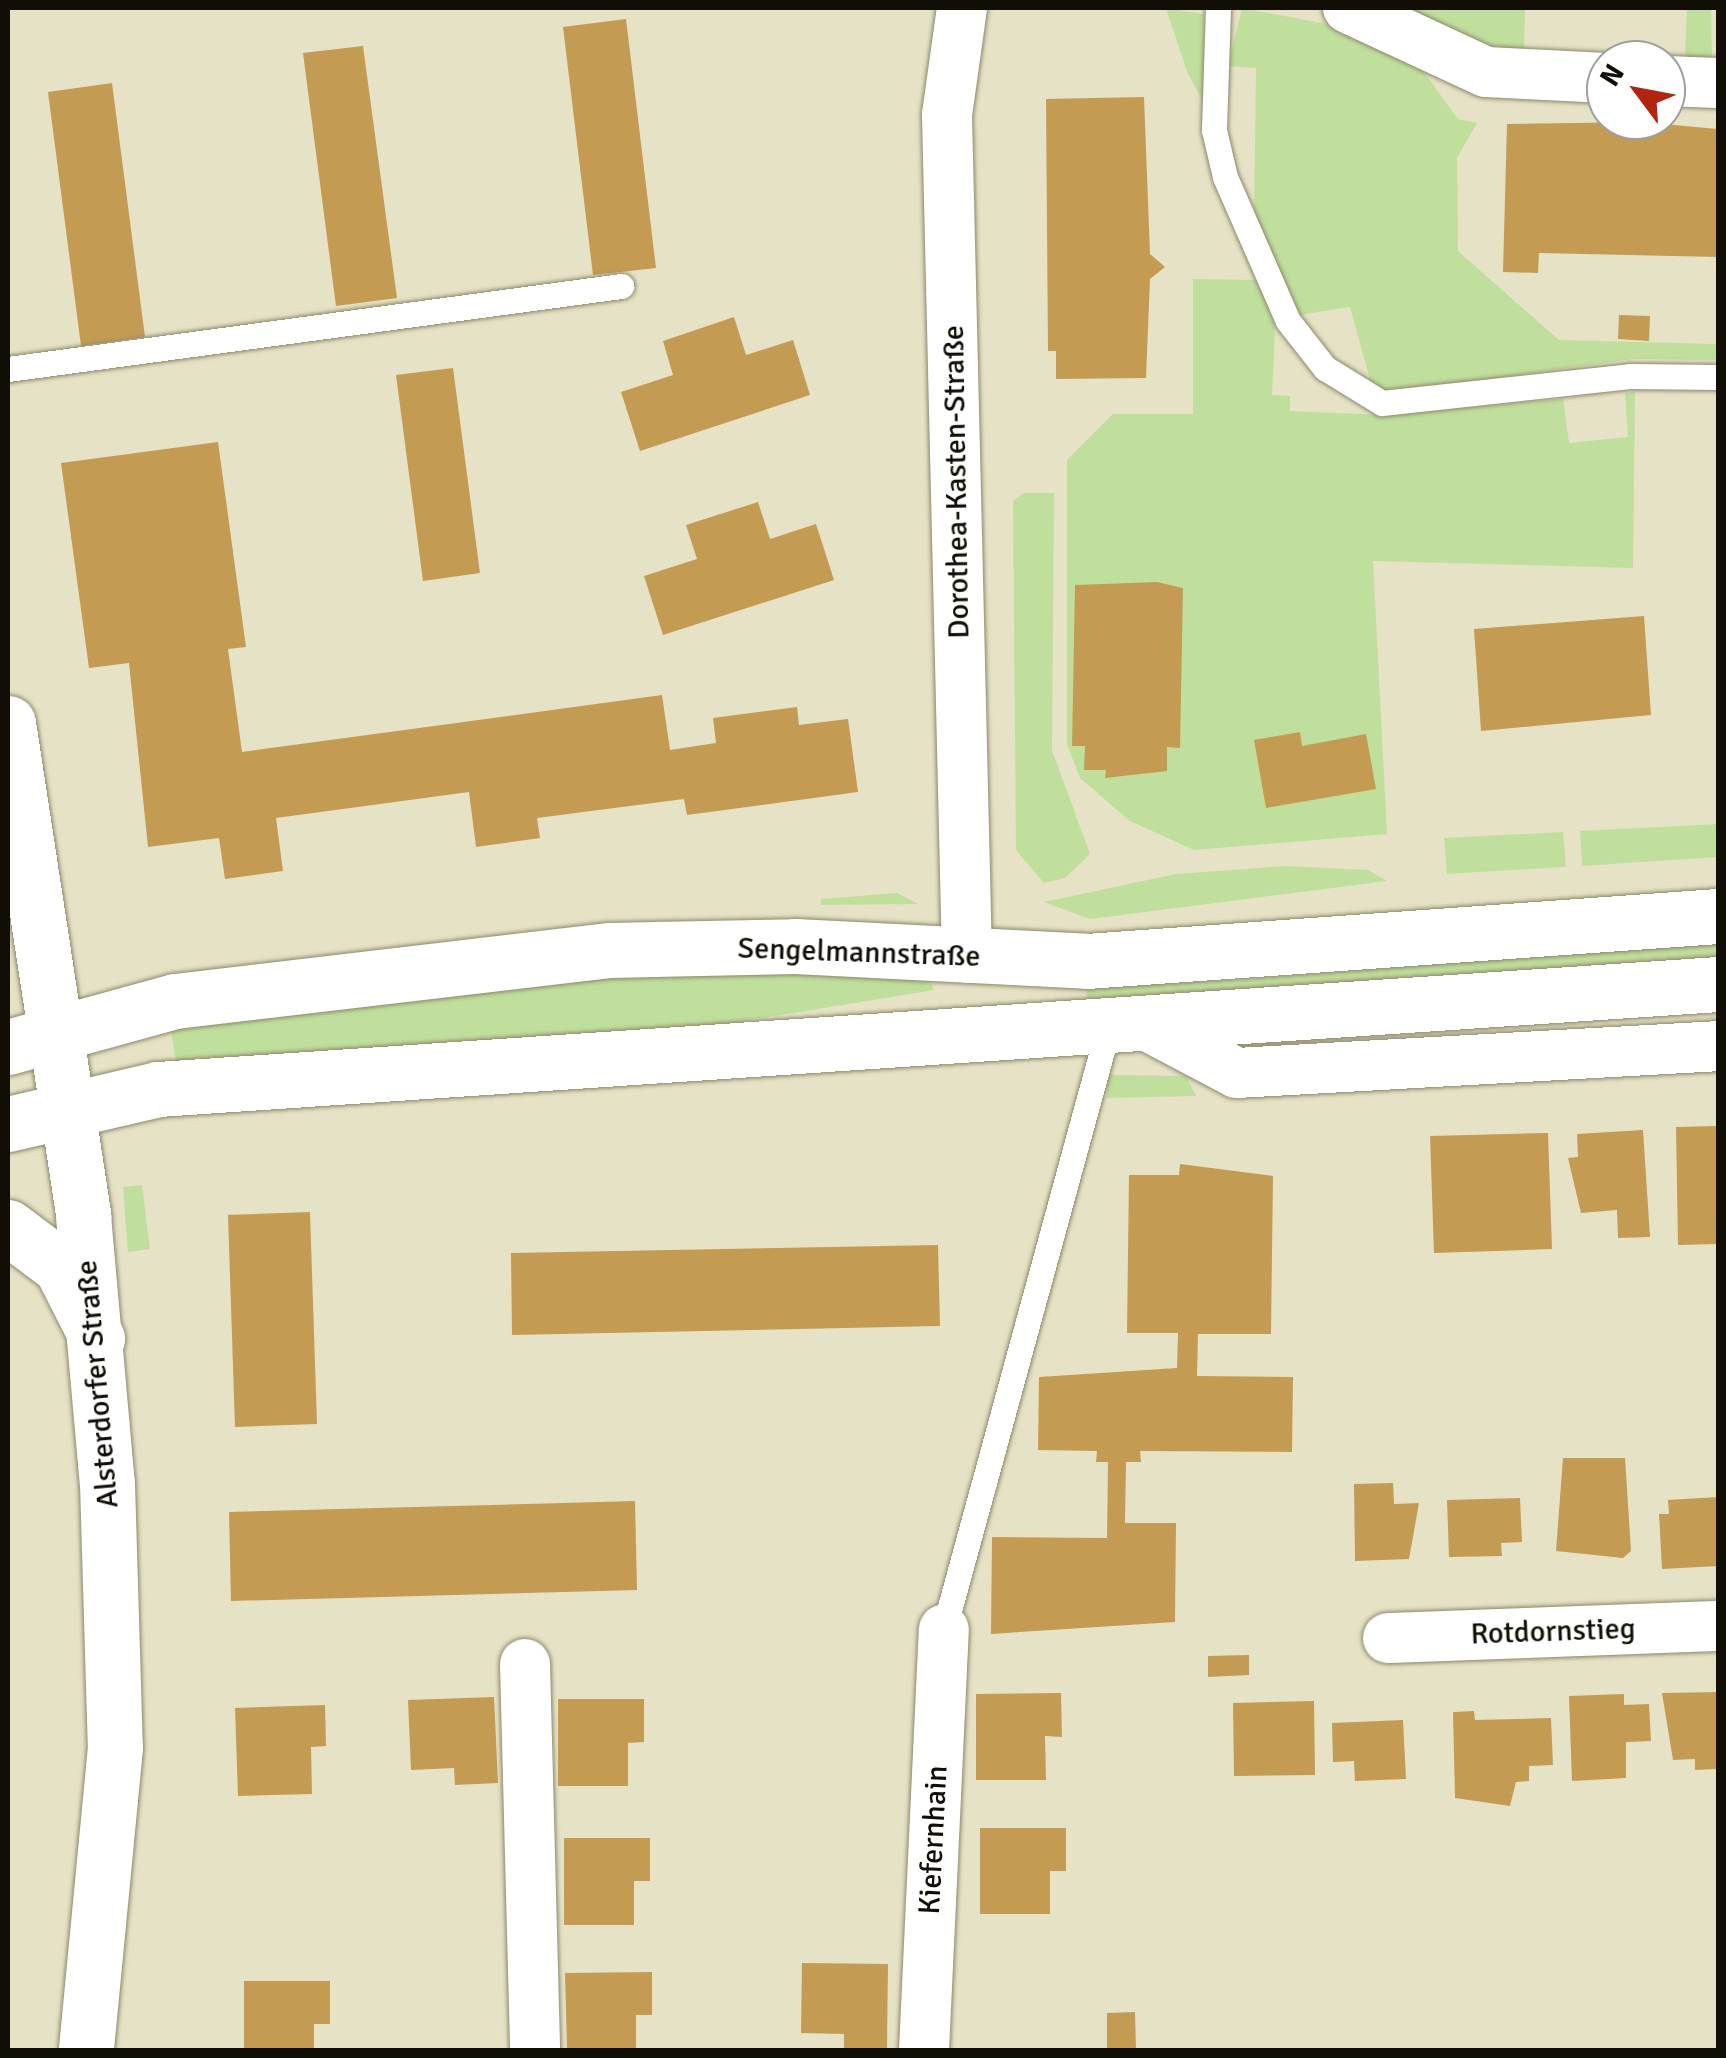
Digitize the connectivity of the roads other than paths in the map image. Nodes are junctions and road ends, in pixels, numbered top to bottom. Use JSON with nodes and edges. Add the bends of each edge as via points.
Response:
{"nodes":[{"id":1,"x":962,"y":8,"type":"edge"},
{"id":2,"x":1218,"y":8,"type":"edge"},
{"id":3,"x":1348,"y":8,"type":"edge"},
{"id":4,"x":1586,"y":77,"type":"edge"},
{"id":5,"x":1686,"y":82,"type":"edge"},
{"id":6,"x":1718,"y":83,"type":"edge"},
{"id":7,"x":621,"y":286,"type":"dead end"},
{"id":8,"x":8,"y":370,"type":"edge"},
{"id":9,"x":1718,"y":377,"type":"edge"},
{"id":10,"x":8,"y":723,"type":"edge"},
{"id":11,"x":1718,"y":916,"type":"edge"},
{"id":12,"x":967,"y":958,"type":"junction"},
{"id":13,"x":1718,"y":984,"type":"edge"},
{"id":14,"x":1126,"y":1024,"type":"junction"},
{"id":15,"x":921,"y":1038,"type":"junction"},
{"id":16,"x":31,"y":1041,"type":"edge"},
{"id":17,"x":1718,"y":1046,"type":"edge"},
{"id":18,"x":66,"y":1110,"type":"junction"},
{"id":19,"x":8,"y":1124,"type":"edge"},
{"id":20,"x":8,"y":1227,"type":"edge"},
{"id":21,"x":97,"y":1338,"type":"junction"},
{"id":22,"x":1718,"y":1626,"type":"edge"},
{"id":23,"x":944,"y":1630,"type":"joint"},
{"id":24,"x":1388,"y":1638,"type":"dead end"},
{"id":25,"x":525,"y":1664,"type":"dead end"},
{"id":26,"x":86,"y":2050,"type":"edge"},
{"id":27,"x":535,"y":2050,"type":"edge"},
{"id":28,"x":924,"y":2050,"type":"edge"}],
"edges":[{"from":1,"to":12,"type":"street","name":"Dorothea-Kasten-Straße","via":[[947,115]]},
{"from":2,"to":9,"type":"lane","via":[[1214,130],[1225,176],[1288,322],[1325,368],[1382,403],[1630,376]]},
{"from":3,"to":4,"type":"street","via":[[1486,72]]},
{"from":5,"to":6,"type":"street"},
{"from":7,"to":8,"type":"lane"},
{"from":10,"to":16,"type":"main road","name":"Alsterdorfer Straße"},
{"from":11,"to":12,"type":"main road","name":"Sengelmannstraße","via":[[1105,960]]},
{"from":12,"to":15,"type":"main road","via":[[958,988]]},
{"from":12,"to":16,"type":"main road","name":"Sengelmannstraße","via":[[795,946],[610,950],[175,1001]]},
{"from":13,"to":14,"type":"main road"},
{"from":14,"to":15,"type":"main road"},
{"from":14,"to":17,"type":"street","via":[[1237,1074]]},
{"from":14,"to":23,"type":"lane"},
{"from":15,"to":18,"type":"main road","via":[[158,1089]]},
{"from":16,"to":18,"type":"main road","name":"Alsterdorfer Straße"},
{"from":18,"to":19,"type":"main road"},
{"from":18,"to":21,"type":"main road","name":"Alsterdorfer Straße"},
{"from":20,"to":21,"type":"main road","via":[[60,1267]]},
{"from":21,"to":26,"type":"main road","name":"Alsterdorfer Straße","via":[[116,1700]]},
{"from":22,"to":24,"type":"street","name":"Rotdornstieg"},
{"from":23,"to":28,"type":"street","name":"Kiefernhain"},
{"from":25,"to":27,"type":"street"}]}
